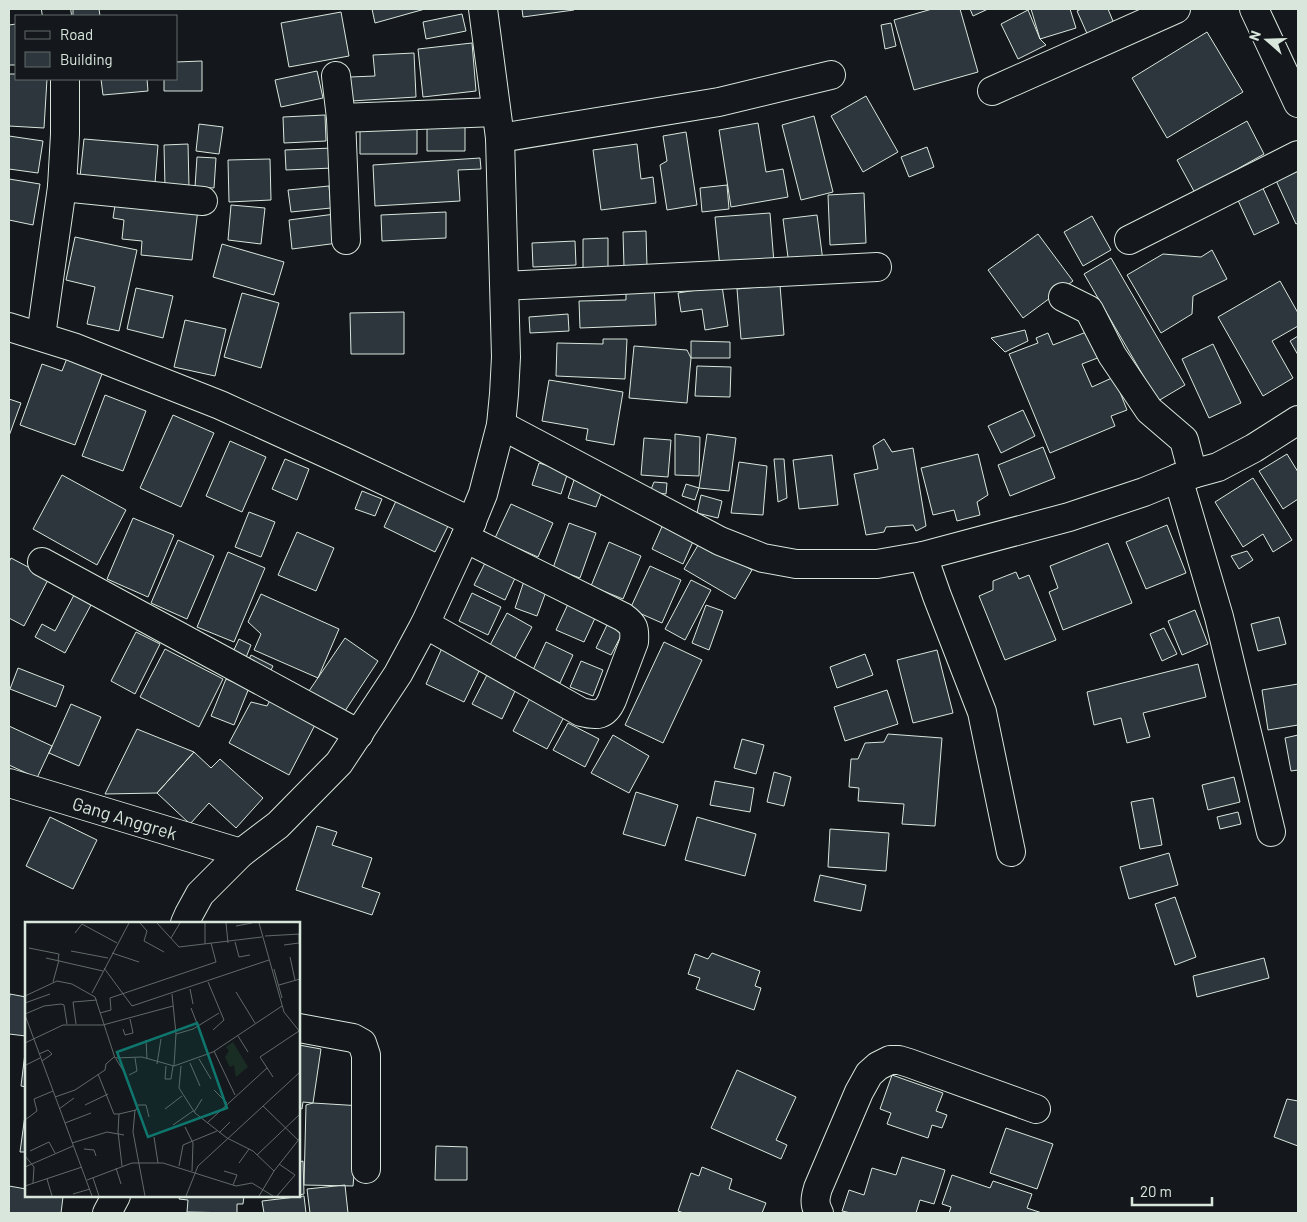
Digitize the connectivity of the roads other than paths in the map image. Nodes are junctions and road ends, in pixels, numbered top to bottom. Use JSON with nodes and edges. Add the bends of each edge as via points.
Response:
{"nodes":[{"id":1,"x":483,"y":9,"type":"edge"},
{"id":2,"x":1176,"y":9,"type":"edge"},
{"id":3,"x":1254,"y":9,"type":"edge"},
{"id":4,"x":831,"y":75,"type":"dead end"},
{"id":5,"x":336,"y":76,"type":"dead end"},
{"id":6,"x":65,"y":80,"type":"edge"},
{"id":7,"x":992,"y":91,"type":"dead end"},
{"id":8,"x":1298,"y":103,"type":"edge"},
{"id":9,"x":341,"y":118,"type":"junction"},
{"id":10,"x":498,"y":125,"type":"junction"},
{"id":11,"x":1298,"y":155,"type":"edge"},
{"id":12,"x":62,"y":187,"type":"junction"},
{"id":13,"x":202,"y":201,"type":"dead end"},
{"id":14,"x":346,"y":240,"type":"dead end"},
{"id":15,"x":1129,"y":240,"type":"dead end"},
{"id":16,"x":876,"y":266,"type":"dead end"},
{"id":17,"x":505,"y":286,"type":"junction"},
{"id":18,"x":1063,"y":297,"type":"dead end"},
{"id":19,"x":9,"y":327,"type":"edge"},
{"id":20,"x":41,"y":336,"type":"junction"},
{"id":21,"x":1298,"y":420,"type":"edge"},
{"id":22,"x":501,"y":425,"type":"junction"},
{"id":23,"x":1186,"y":476,"type":"junction"},
{"id":24,"x":468,"y":530,"type":"junction"},
{"id":25,"x":923,"y":556,"type":"junction"},
{"id":26,"x":42,"y":562,"type":"dead end"},
{"id":27,"x":425,"y":624,"type":"junction"},
{"id":28,"x":359,"y":734,"type":"junction"},
{"id":29,"x":9,"y":783,"type":"edge"},
{"id":30,"x":1271,"y":832,"type":"dead end"},
{"id":31,"x":1011,"y":852,"type":"dead end"},
{"id":32,"x":241,"y":853,"type":"junction"},
{"id":33,"x":185,"y":922,"type":"edge"},
{"id":34,"x":300,"y":1028,"type":"edge"},
{"id":35,"x":1036,"y":1109,"type":"dead end"},
{"id":36,"x":366,"y":1169,"type":"dead end"},
{"id":37,"x":115,"y":1197,"type":"edge"},
{"id":38,"x":107,"y":1213,"type":"edge"},
{"id":39,"x":819,"y":1213,"type":"edge"}],
"edges":[{"from":1,"to":10,"type":"street"},
{"from":2,"to":7,"type":"street"},
{"from":3,"to":8,"type":"street"},
{"from":4,"to":10,"type":"street","via":[[719,102]]},
{"from":5,"to":9,"type":"street"},
{"from":6,"to":12,"type":"street"},
{"from":9,"to":10,"type":"street"},
{"from":9,"to":14,"type":"street"},
{"from":10,"to":17,"type":"street"},
{"from":11,"to":15,"type":"street"},
{"from":12,"to":13,"type":"street"},
{"from":12,"to":20,"type":"street"},
{"from":16,"to":17,"type":"street"},
{"from":17,"to":22,"type":"street","via":[[506,357]]},
{"from":18,"to":23,"type":"street","via":[[1089,310],[1112,355],[1149,410],[1184,440]]},
{"from":19,"to":20,"type":"street"},
{"from":20,"to":24,"type":"street","via":[[220,405],[343,461]]},
{"from":21,"to":23,"type":"street","via":[[1218,467]]},
{"from":22,"to":24,"type":"street","via":[[483,494]]},
{"from":22,"to":25,"type":"street","via":[[720,540],[763,558],[796,564],[877,564]]},
{"from":23,"to":25,"type":"street","via":[[1068,516]]},
{"from":23,"to":30,"type":"street"},
{"from":24,"to":27,"type":"street"},
{"from":24,"to":27,"type":"street","via":[[632,624],[634,642],[612,700],[602,713],[591,715],[581,712]]},
{"from":25,"to":31,"type":"street","via":[[982,712]]},
{"from":26,"to":28,"type":"street"},
{"from":27,"to":28,"type":"street","via":[[398,674]]},
{"from":28,"to":32,"type":"street","via":[[319,785],[278,825]]},
{"from":29,"to":32,"type":"street","name":"Gang Anggrek"},
{"from":32,"to":33,"type":"street","via":[[200,894]]},
{"from":34,"to":36,"type":"street","via":[[353,1038],[362,1043],[366,1055]]},
{"from":35,"to":39,"type":"street","via":[[899,1060],[890,1060],[869,1074],[859,1092],[815,1196]]},
{"from":37,"to":38,"type":"street"}]}
